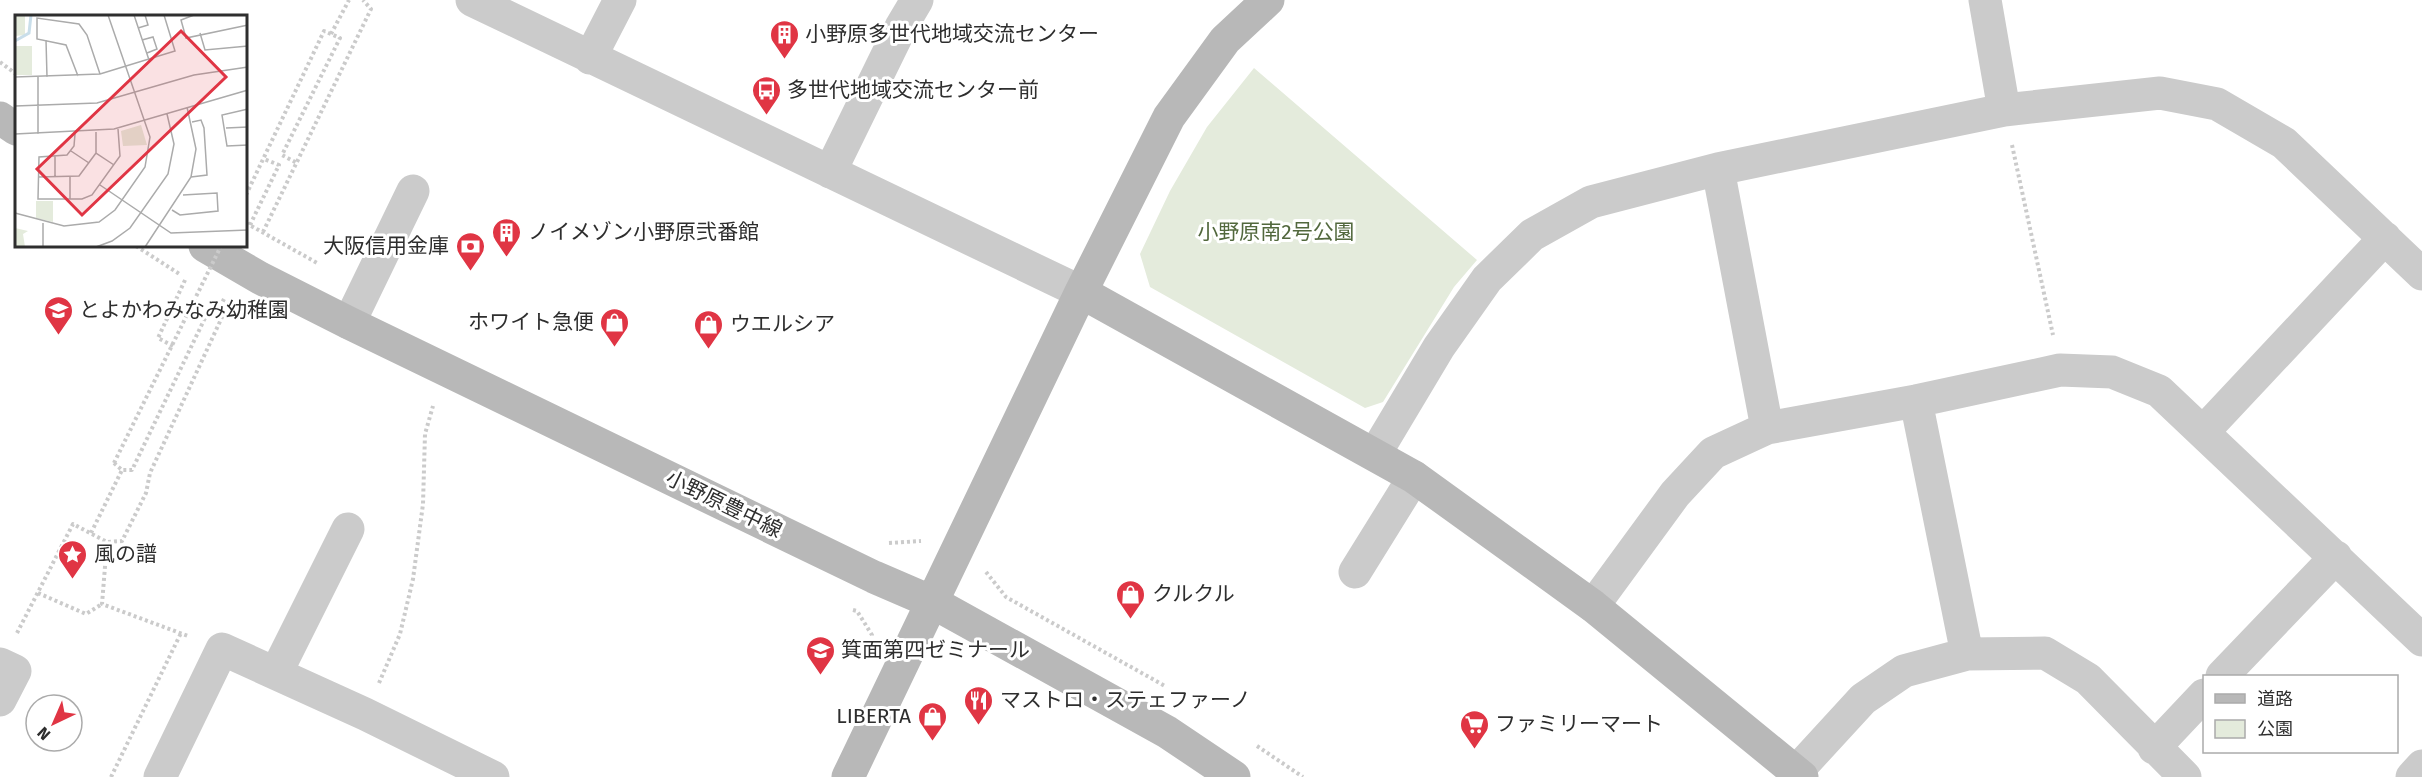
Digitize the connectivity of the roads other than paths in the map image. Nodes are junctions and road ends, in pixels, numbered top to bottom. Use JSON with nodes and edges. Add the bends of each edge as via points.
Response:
{"nodes":[{"id":1,"x":472,"y":0,"type":"edge"},
{"id":2,"x":620,"y":0,"type":"edge"},
{"id":3,"x":917,"y":0,"type":"edge"},
{"id":4,"x":1268,"y":0,"type":"edge"},
{"id":5,"x":1985,"y":0,"type":"edge"},
{"id":6,"x":590,"y":58,"type":"junction"},
{"id":7,"x":2004,"y":110,"type":"junction"},
{"id":8,"x":0,"y":118,"type":"edge"},
{"id":9,"x":15,"y":128,"type":"edge"},
{"id":10,"x":1718,"y":169,"type":"junction"},
{"id":11,"x":830,"y":172,"type":"junction"},
{"id":12,"x":412,"y":191,"type":"dead end"},
{"id":13,"x":2385,"y":238,"type":"junction"},
{"id":14,"x":208,"y":248,"type":"edge"},
{"id":15,"x":2422,"y":274,"type":"edge"},
{"id":16,"x":1081,"y":292,"type":"junction"},
{"id":17,"x":350,"y":323,"type":"junction"},
{"id":18,"x":1916,"y":401,"type":"junction"},
{"id":19,"x":1767,"y":428,"type":"junction"},
{"id":20,"x":2203,"y":432,"type":"junction"},
{"id":21,"x":1375,"y":454,"type":"junction"},
{"id":22,"x":1414,"y":477,"type":"junction"},
{"id":23,"x":348,"y":529,"type":"dead end"},
{"id":24,"x":2336,"y":558,"type":"junction"},
{"id":25,"x":1355,"y":572,"type":"dead end"},
{"id":26,"x":932,"y":602,"type":"junction"},
{"id":27,"x":1593,"y":606,"type":"junction"},
{"id":28,"x":2422,"y":640,"type":"edge"},
{"id":29,"x":1967,"y":654,"type":"junction"},
{"id":30,"x":7,"y":667,"type":"edge"},
{"id":31,"x":276,"y":673,"type":"junction"},
{"id":32,"x":2223,"y":675,"type":"edge"},
{"id":33,"x":2203,"y":697,"type":"edge"},
{"id":34,"x":0,"y":700,"type":"edge"},
{"id":35,"x":2154,"y":748,"type":"junction"},
{"id":36,"x":2422,"y":766,"type":"edge"},
{"id":37,"x":1799,"y":774,"type":"edge"},
{"id":38,"x":160,"y":777,"type":"edge"},
{"id":39,"x":493,"y":777,"type":"edge"},
{"id":40,"x":848,"y":777,"type":"edge"},
{"id":41,"x":1234,"y":777,"type":"edge"},
{"id":42,"x":2185,"y":777,"type":"edge"},
{"id":43,"x":2412,"y":777,"type":"edge"}],
"edges":[{"from":1,"to":6,"type":"street"},
{"from":2,"to":6,"type":"street"},
{"from":3,"to":11,"type":"street"},
{"from":4,"to":16,"type":"street","via":[[1225,40],[1169,117]]},
{"from":5,"to":7,"type":"street"},
{"from":6,"to":11,"type":"street"},
{"from":7,"to":10,"type":"street"},
{"from":7,"to":13,"type":"street","via":[[2160,93],[2217,104],[2284,143]]},
{"from":8,"to":9,"type":"street"},
{"from":10,"to":19,"type":"street"},
{"from":10,"to":21,"type":"street","via":[[1591,202],[1532,234],[1487,279],[1439,347]]},
{"from":11,"to":16,"type":"street"},
{"from":12,"to":17,"type":"street"},
{"from":13,"to":15,"type":"street"},
{"from":13,"to":20,"type":"street"},
{"from":14,"to":17,"type":"street","name":"小野原豊中線"},
{"from":16,"to":21,"type":"street"},
{"from":16,"to":26,"type":"street"},
{"from":17,"to":26,"type":"street","name":"小野原豊中線"},
{"from":18,"to":19,"type":"street"},
{"from":18,"to":20,"type":"street","via":[[2060,370],[2112,372],[2158,392]]},
{"from":18,"to":29,"type":"street"},
{"from":19,"to":27,"type":"street","via":[[1713,453],[1675,494]]},
{"from":20,"to":24,"type":"street"},
{"from":21,"to":22,"type":"street"},
{"from":22,"to":25,"type":"street"},
{"from":22,"to":27,"type":"street"},
{"from":23,"to":31,"type":"street"},
{"from":24,"to":28,"type":"street"},
{"from":24,"to":32,"type":"street"},
{"from":26,"to":40,"type":"street"},
{"from":26,"to":41,"type":"street","name":"小野原豊中線","via":[[1167,732]]},
{"from":27,"to":37,"type":"street"},
{"from":29,"to":35,"type":"street","via":[[2045,653],[2088,678]]},
{"from":29,"to":37,"type":"street","via":[[1904,671],[1863,699]]},
{"from":30,"to":34,"type":"street"},
{"from":31,"to":38,"type":"street","via":[[222,649]]},
{"from":31,"to":39,"type":"street"},
{"from":33,"to":35,"type":"street"},
{"from":35,"to":42,"type":"street"},
{"from":36,"to":43,"type":"street"}]}
